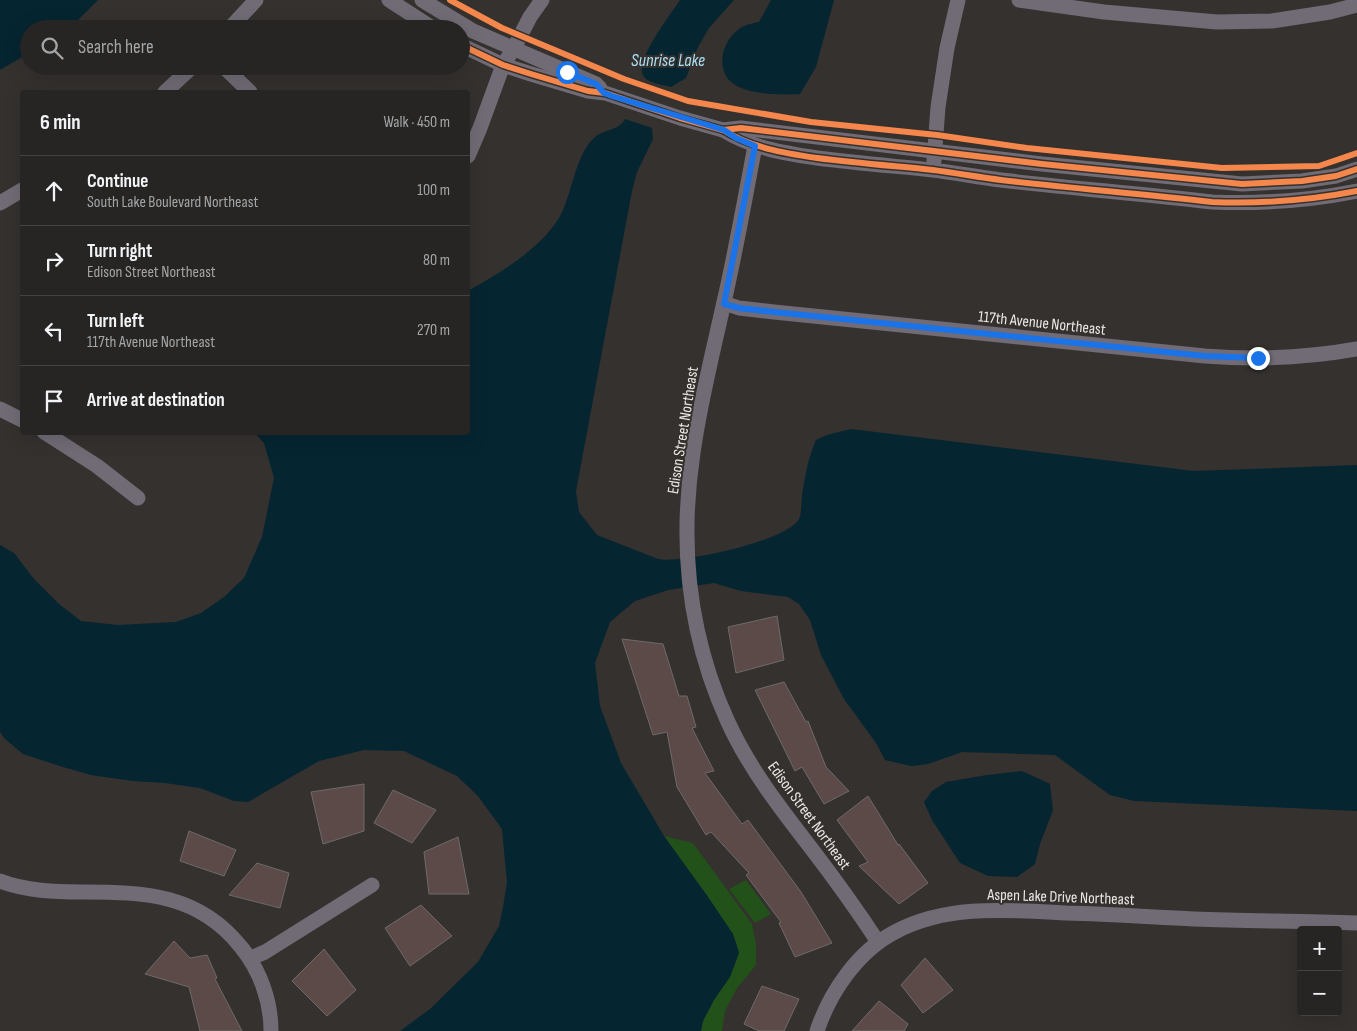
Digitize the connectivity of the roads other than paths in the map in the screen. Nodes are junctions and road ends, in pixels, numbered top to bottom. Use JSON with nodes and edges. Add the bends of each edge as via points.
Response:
{"nodes":[{"id":1,"x":256,"y":0,"type":"edge"},
{"id":2,"x":389,"y":0,"type":"edge"},
{"id":3,"x":422,"y":0,"type":"edge"},
{"id":4,"x":542,"y":0,"type":"edge"},
{"id":5,"x":958,"y":0,"type":"edge"},
{"id":6,"x":1019,"y":0,"type":"edge"},
{"id":7,"x":1357,"y":5,"type":"edge"},
{"id":8,"x":237,"y":20,"type":"edge"},
{"id":9,"x":420,"y":20,"type":"edge"},
{"id":10,"x":455,"y":20,"type":"edge"},
{"id":11,"x":470,"y":29,"type":"edge"},
{"id":12,"x":514,"y":48,"type":"junction"},
{"id":13,"x":470,"y":49,"type":"edge"},
{"id":14,"x":503,"y":64,"type":"junction"},
{"id":15,"x":183,"y":75,"type":"edge"},
{"id":16,"x":232,"y":75,"type":"edge"},
{"id":17,"x":167,"y":90,"type":"edge"},
{"id":18,"x":248,"y":90,"type":"edge"},
{"id":19,"x":608,"y":94,"type":"junction"},
{"id":20,"x":724,"y":130,"type":"junction"},
{"id":21,"x":755,"y":146,"type":"junction"},
{"id":22,"x":470,"y":151,"type":"edge"},
{"id":23,"x":935,"y":151,"type":"junction"},
{"id":24,"x":934,"y":170,"type":"junction"},
{"id":25,"x":1357,"y":170,"type":"edge"},
{"id":26,"x":20,"y":191,"type":"edge"},
{"id":27,"x":1357,"y":191,"type":"edge"},
{"id":28,"x":0,"y":203,"type":"edge"},
{"id":29,"x":724,"y":304,"type":"junction"},
{"id":30,"x":1357,"y":349,"type":"edge"},
{"id":31,"x":0,"y":409,"type":"edge"},
{"id":32,"x":20,"y":419,"type":"edge"},
{"id":33,"x":49,"y":435,"type":"edge"},
{"id":34,"x":138,"y":498,"type":"dead end"},
{"id":35,"x":0,"y":881,"type":"edge"},
{"id":36,"x":372,"y":885,"type":"dead end"},
{"id":37,"x":1357,"y":922,"type":"edge"},
{"id":38,"x":878,"y":942,"type":"junction"},
{"id":39,"x":251,"y":958,"type":"junction"},
{"id":40,"x":271,"y":1031,"type":"edge"},
{"id":41,"x":818,"y":1031,"type":"edge"}],
"edges":[{"from":1,"to":8,"type":"street"},
{"from":2,"to":9,"type":"street"},
{"from":3,"to":10,"type":"street"},
{"from":4,"to":12,"type":"street"},
{"from":5,"to":23,"type":"street","via":[[938,106]]},
{"from":6,"to":7,"type":"street","via":[[1104,12],[1217,22],[1272,21]]},
{"from":11,"to":12,"type":"street"},
{"from":12,"to":14,"type":"street"},
{"from":12,"to":19,"type":"street","via":[[596,84]]},
{"from":13,"to":14,"type":"street"},
{"from":14,"to":19,"type":"street","via":[[588,91]]},
{"from":14,"to":22,"type":"street"},
{"from":15,"to":17,"type":"street"},
{"from":16,"to":18,"type":"street"},
{"from":19,"to":20,"type":"street"},
{"from":20,"to":21,"type":"street"},
{"from":20,"to":23,"type":"street","via":[[741,128]]},
{"from":21,"to":24,"type":"street","via":[[847,162]]},
{"from":21,"to":29,"type":"street","name":"Edison Street Northeast"},
{"from":23,"to":24,"type":"street"},
{"from":23,"to":25,"type":"street","via":[[1242,184],[1302,181]]},
{"from":24,"to":27,"type":"street","via":[[1238,203],[1292,202]]},
{"from":26,"to":28,"type":"street"},
{"from":29,"to":30,"type":"street","name":"117th Avenue Northeast","via":[[774,312],[1205,356],[1291,356]]},
{"from":29,"to":38,"type":"street","name":"Edison Street Northeast","via":[[692,454],[687,509],[691,605],[710,678],[744,753],[788,820]]},
{"from":31,"to":32,"type":"street"},
{"from":33,"to":34,"type":"street","via":[[97,466]]},
{"from":35,"to":39,"type":"street","via":[[59,892],[134,893],[179,901],[217,923]]},
{"from":36,"to":39,"type":"street"},
{"from":37,"to":38,"type":"street","name":"Aspen Lake Drive Northeast","via":[[977,911],[923,920]]},
{"from":38,"to":41,"type":"street","name":"Aspen Lake Drive Northeast","via":[[842,980]]},
{"from":39,"to":40,"type":"street","via":[[269,1002]]}]}
